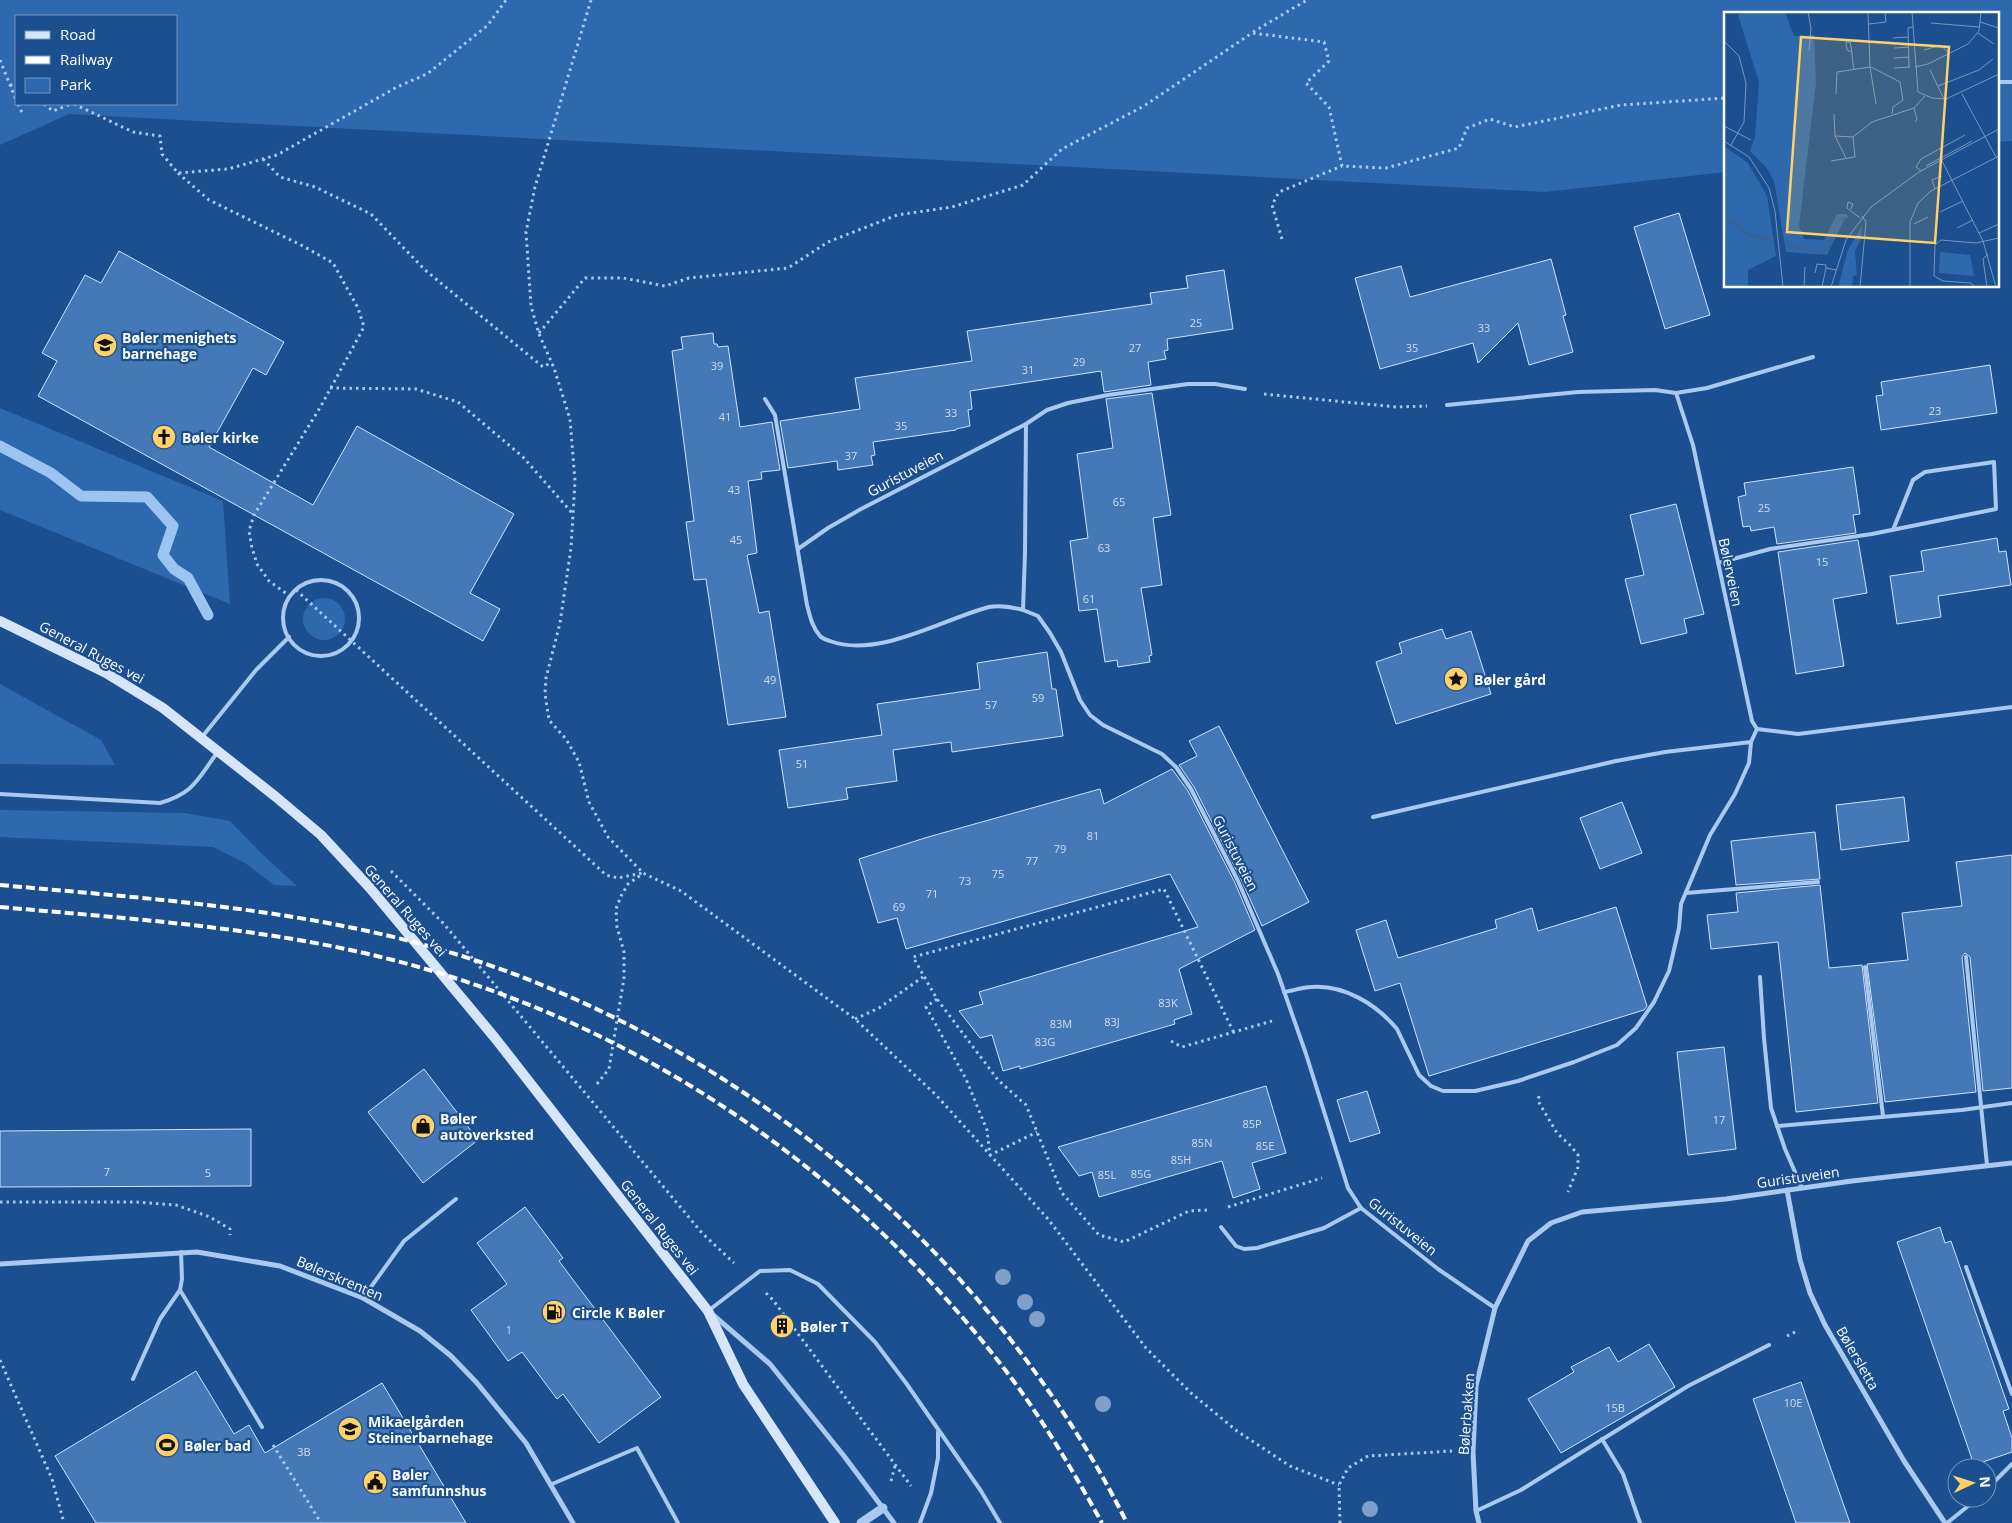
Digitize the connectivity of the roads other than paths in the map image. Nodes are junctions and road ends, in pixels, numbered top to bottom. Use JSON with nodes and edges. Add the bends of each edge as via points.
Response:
{"nodes":[{"id":1,"x":1813,"y":357,"type":"dead end"},
{"id":2,"x":1245,"y":389,"type":"road end"},
{"id":3,"x":1676,"y":393,"type":"junction"},
{"id":4,"x":765,"y":399,"type":"dead end"},
{"id":5,"x":1448,"y":405,"type":"road end"},
{"id":6,"x":1026,"y":424,"type":"junction"},
{"id":7,"x":1893,"y":530,"type":"junction"},
{"id":8,"x":798,"y":549,"type":"junction"},
{"id":9,"x":1718,"y":563,"type":"junction"},
{"id":10,"x":1023,"y":610,"type":"junction"},
{"id":11,"x":0,"y":621,"type":"edge"},
{"id":12,"x":289,"y":637,"type":"junction"},
{"id":13,"x":2012,"y":707,"type":"edge"},
{"id":14,"x":1757,"y":729,"type":"junction"},
{"id":15,"x":201,"y":738,"type":"junction"},
{"id":16,"x":1751,"y":742,"type":"junction"},
{"id":17,"x":218,"y":751,"type":"junction"},
{"id":18,"x":0,"y":794,"type":"edge"},
{"id":19,"x":1373,"y":817,"type":"dead end"},
{"id":20,"x":1818,"y":882,"type":"dead end"},
{"id":21,"x":1686,"y":893,"type":"junction"},
{"id":22,"x":1966,"y":957,"type":"dead end"},
{"id":23,"x":1865,"y":967,"type":"dead end"},
{"id":24,"x":1760,"y":977,"type":"dead end"},
{"id":25,"x":1284,"y":992,"type":"junction"},
{"id":26,"x":2012,"y":1104,"type":"edge"},
{"id":27,"x":1982,"y":1106,"type":"junction"},
{"id":28,"x":1883,"y":1116,"type":"junction"},
{"id":29,"x":1777,"y":1126,"type":"junction"},
{"id":30,"x":2012,"y":1163,"type":"edge"},
{"id":31,"x":1987,"y":1166,"type":"junction"},
{"id":32,"x":1802,"y":1188,"type":"junction"},
{"id":33,"x":1787,"y":1190,"type":"junction"},
{"id":34,"x":456,"y":1199,"type":"dead end"},
{"id":35,"x":1360,"y":1208,"type":"junction"},
{"id":36,"x":1221,"y":1227,"type":"dead end"},
{"id":37,"x":181,"y":1252,"type":"junction"},
{"id":38,"x":0,"y":1264,"type":"edge"},
{"id":39,"x":1966,"y":1267,"type":"dead end"},
{"id":40,"x":180,"y":1290,"type":"junction"},
{"id":41,"x":363,"y":1298,"type":"junction"},
{"id":42,"x":1495,"y":1308,"type":"junction"},
{"id":43,"x":708,"y":1311,"type":"junction"},
{"id":44,"x":1769,"y":1345,"type":"dead end"},
{"id":45,"x":133,"y":1379,"type":"dead end"},
{"id":46,"x":2012,"y":1394,"type":"edge"},
{"id":47,"x":262,"y":1427,"type":"road end"},
{"id":48,"x":938,"y":1432,"type":"junction"},
{"id":49,"x":1602,"y":1439,"type":"junction"},
{"id":50,"x":2012,"y":1464,"type":"edge"},
{"id":51,"x":1997,"y":1479,"type":"edge"},
{"id":52,"x":552,"y":1484,"type":"junction"},
{"id":53,"x":883,"y":1508,"type":"junction"},
{"id":54,"x":1965,"y":1508,"type":"edge"},
{"id":55,"x":1476,"y":1511,"type":"junction"},
{"id":56,"x":573,"y":1523,"type":"edge"},
{"id":57,"x":678,"y":1523,"type":"edge"},
{"id":58,"x":835,"y":1523,"type":"edge"},
{"id":59,"x":861,"y":1523,"type":"edge"},
{"id":60,"x":894,"y":1523,"type":"edge"},
{"id":61,"x":920,"y":1523,"type":"edge"},
{"id":62,"x":1000,"y":1523,"type":"edge"},
{"id":63,"x":1479,"y":1523,"type":"edge"},
{"id":64,"x":1640,"y":1523,"type":"edge"},
{"id":65,"x":1946,"y":1523,"type":"edge"}],
"edges":[{"from":1,"to":3,"type":"lane","via":[[1707,388]]},
{"from":2,"to":6,"type":"lane","name":"Guristuveien","via":[[1188,384],[1108,394],[1047,410]]},
{"from":3,"to":5,"type":"lane","via":[[1655,390],[1578,392]]},
{"from":3,"to":9,"type":"lane","name":"Bølerveien","via":[[1693,445]]},
{"from":4,"to":8,"type":"lane","name":"Guristuveien","via":[[775,415]]},
{"from":6,"to":8,"type":"lane","name":"Guristuveien","via":[[861,509]]},
{"from":6,"to":10,"type":"lane"},
{"from":7,"to":7,"type":"lane","via":[[1996,509],[1994,462],[1925,472],[1913,480]]},
{"from":7,"to":9,"type":"lane","via":[[1770,549]]},
{"from":8,"to":10,"type":"lane","name":"Guristuveien","via":[[812,624],[821,637],[839,644],[863,645],[899,639],[990,607],[1011,606]]},
{"from":9,"to":14,"type":"lane","name":"Bølerveien","via":[[1752,721]]},
{"from":10,"to":25,"type":"lane","name":"Guristuveien","via":[[1038,616],[1050,632],[1090,715],[1103,725],[1162,754],[1176,767],[1191,789],[1238,880]]},
{"from":11,"to":15,"type":"main road","name":"General Ruges vei","via":[[106,673],[163,708]]},
{"from":12,"to":12,"type":"lane","via":[[284,614],[291,596],[305,584],[333,582],[354,600],[359,613],[357,631],[338,652],[320,656],[302,650]]},
{"from":12,"to":15,"type":"lane","via":[[256,670]]},
{"from":13,"to":14,"type":"lane","via":[[1798,734]]},
{"from":14,"to":16,"type":"lane"},
{"from":15,"to":17,"type":"main road","name":"General Ruges vei"},
{"from":16,"to":19,"type":"lane","via":[[1616,761]]},
{"from":16,"to":21,"type":"lane","via":[[1749,763],[1710,835]]},
{"from":17,"to":18,"type":"lane","via":[[192,787],[178,798],[160,804]]},
{"from":17,"to":43,"type":"main road","name":"General Ruges vei","via":[[321,835],[370,888],[495,1038]]},
{"from":20,"to":21,"type":"lane"},
{"from":21,"to":25,"type":"lane","via":[[1681,904],[1669,971],[1654,1002],[1636,1028],[1616,1045],[1518,1081],[1475,1091],[1442,1091],[1419,1075],[1392,1023],[1355,996],[1318,987]]},
{"from":22,"to":27,"type":"lane"},
{"from":23,"to":28,"type":"lane"},
{"from":24,"to":29,"type":"lane","via":[[1771,1108]]},
{"from":25,"to":35,"type":"lane","name":"Guristuveien","via":[[1342,1172]]},
{"from":26,"to":27,"type":"lane"},
{"from":27,"to":28,"type":"lane"},
{"from":27,"to":31,"type":"lane"},
{"from":28,"to":29,"type":"lane"},
{"from":29,"to":32,"type":"lane"},
{"from":30,"to":31,"type":"street","name":"Guristuveien"},
{"from":31,"to":32,"type":"street","name":"Guristuveien"},
{"from":32,"to":33,"type":"street","name":"Guristuveien"},
{"from":33,"to":42,"type":"street","name":"Guristuveien","via":[[1582,1212],[1551,1223],[1528,1241]]},
{"from":33,"to":65,"type":"street","name":"Bølersletta","via":[[1802,1268],[1825,1325],[1904,1461]]},
{"from":34,"to":41,"type":"lane","via":[[404,1241]]},
{"from":35,"to":36,"type":"lane","via":[[1324,1228],[1257,1248],[1236,1246]]},
{"from":35,"to":42,"type":"lane","name":"Guristuveien"},
{"from":37,"to":38,"type":"street","name":"Bølerskrenten"},
{"from":37,"to":40,"type":"lane"},
{"from":37,"to":41,"type":"street","name":"Bølerskrenten","via":[[280,1266]]},
{"from":39,"to":46,"type":"lane"},
{"from":40,"to":45,"type":"lane","via":[[160,1319]]},
{"from":40,"to":47,"type":"lane"},
{"from":41,"to":52,"type":"street","name":"Bølerskrenten","via":[[420,1330],[451,1356],[500,1409]]},
{"from":42,"to":55,"type":"street","name":"Bølerbakken","via":[[1476,1386],[1473,1452]]},
{"from":43,"to":48,"type":"lane","via":[[760,1271],[790,1270],[818,1284],[875,1342]]},
{"from":43,"to":53,"type":"street","name":"General Ruges vei","via":[[770,1364]]},
{"from":43,"to":58,"type":"main road","name":"General Ruges vei","via":[[743,1384]]},
{"from":44,"to":49,"type":"lane","via":[[1688,1386]]},
{"from":48,"to":61,"type":"lane","via":[[938,1458],[931,1493]]},
{"from":48,"to":62,"type":"lane"},
{"from":49,"to":55,"type":"lane","via":[[1521,1490]]},
{"from":49,"to":64,"type":"lane","via":[[1623,1474]]},
{"from":50,"to":51,"type":"lane"},
{"from":52,"to":56,"type":"street","name":"Bølerskrenten"},
{"from":52,"to":57,"type":"lane","via":[[638,1448]]},
{"from":53,"to":59,"type":"street"},
{"from":53,"to":60,"type":"street","name":"General Ruges vei"},
{"from":54,"to":65,"type":"lane","name":"Bølersletta"},
{"from":55,"to":63,"type":"street","name":"Bølerbakken"}]}
